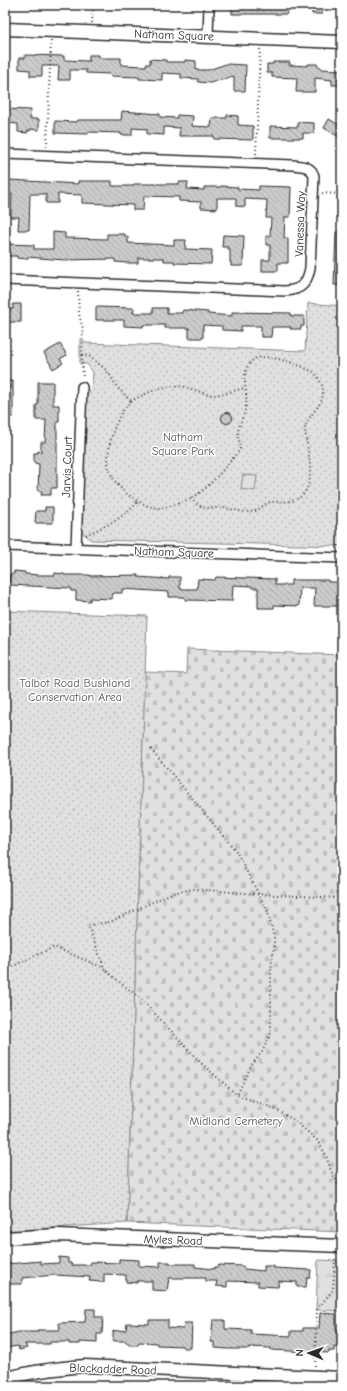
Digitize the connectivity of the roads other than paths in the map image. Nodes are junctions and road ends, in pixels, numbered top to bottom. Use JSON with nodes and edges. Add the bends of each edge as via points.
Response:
{"nodes":[{"id":1,"x":209,"y":5,"type":"edge"},
{"id":2,"x":5,"y":29,"type":"edge"},
{"id":3,"x":208,"y":36,"type":"junction"},
{"id":4,"x":342,"y":42,"type":"edge"},
{"id":5,"x":5,"y":154,"type":"edge"},
{"id":6,"x":5,"y":280,"type":"edge"},
{"id":7,"x":82,"y":387,"type":"road end"},
{"id":8,"x":5,"y":546,"type":"edge"},
{"id":9,"x":76,"y":548,"type":"junction"},
{"id":10,"x":342,"y":558,"type":"edge"},
{"id":11,"x":5,"y":1238,"type":"edge"},
{"id":12,"x":342,"y":1246,"type":"edge"},
{"id":13,"x":5,"y":1378,"type":"edge"},
{"id":14,"x":342,"y":1378,"type":"edge"},
{"id":15,"x":246,"y":1380,"type":"edge"}],
"edges":[{"from":1,"to":3,"type":"street"},
{"from":2,"to":3,"type":"street","name":"Natham Square"},
{"from":3,"to":4,"type":"street","name":"Natham Square"},
{"from":5,"to":6,"type":"street","name":"Vanessa Way","via":[[293,165],[308,168],[314,176],[310,268],[304,284],[295,290]]},
{"from":7,"to":9,"type":"street","name":"Jarvis Court"},
{"from":8,"to":9,"type":"street","name":"Natham Square"},
{"from":9,"to":10,"type":"street","name":"Natham Square"},
{"from":11,"to":12,"type":"street","name":"Myles Road","via":[[72,1236]]},
{"from":13,"to":15,"type":"street","name":"Blackadder Road","via":[[39,1370],[85,1366]]},
{"from":14,"to":15,"type":"street","name":"Blackadder Road"}]}
